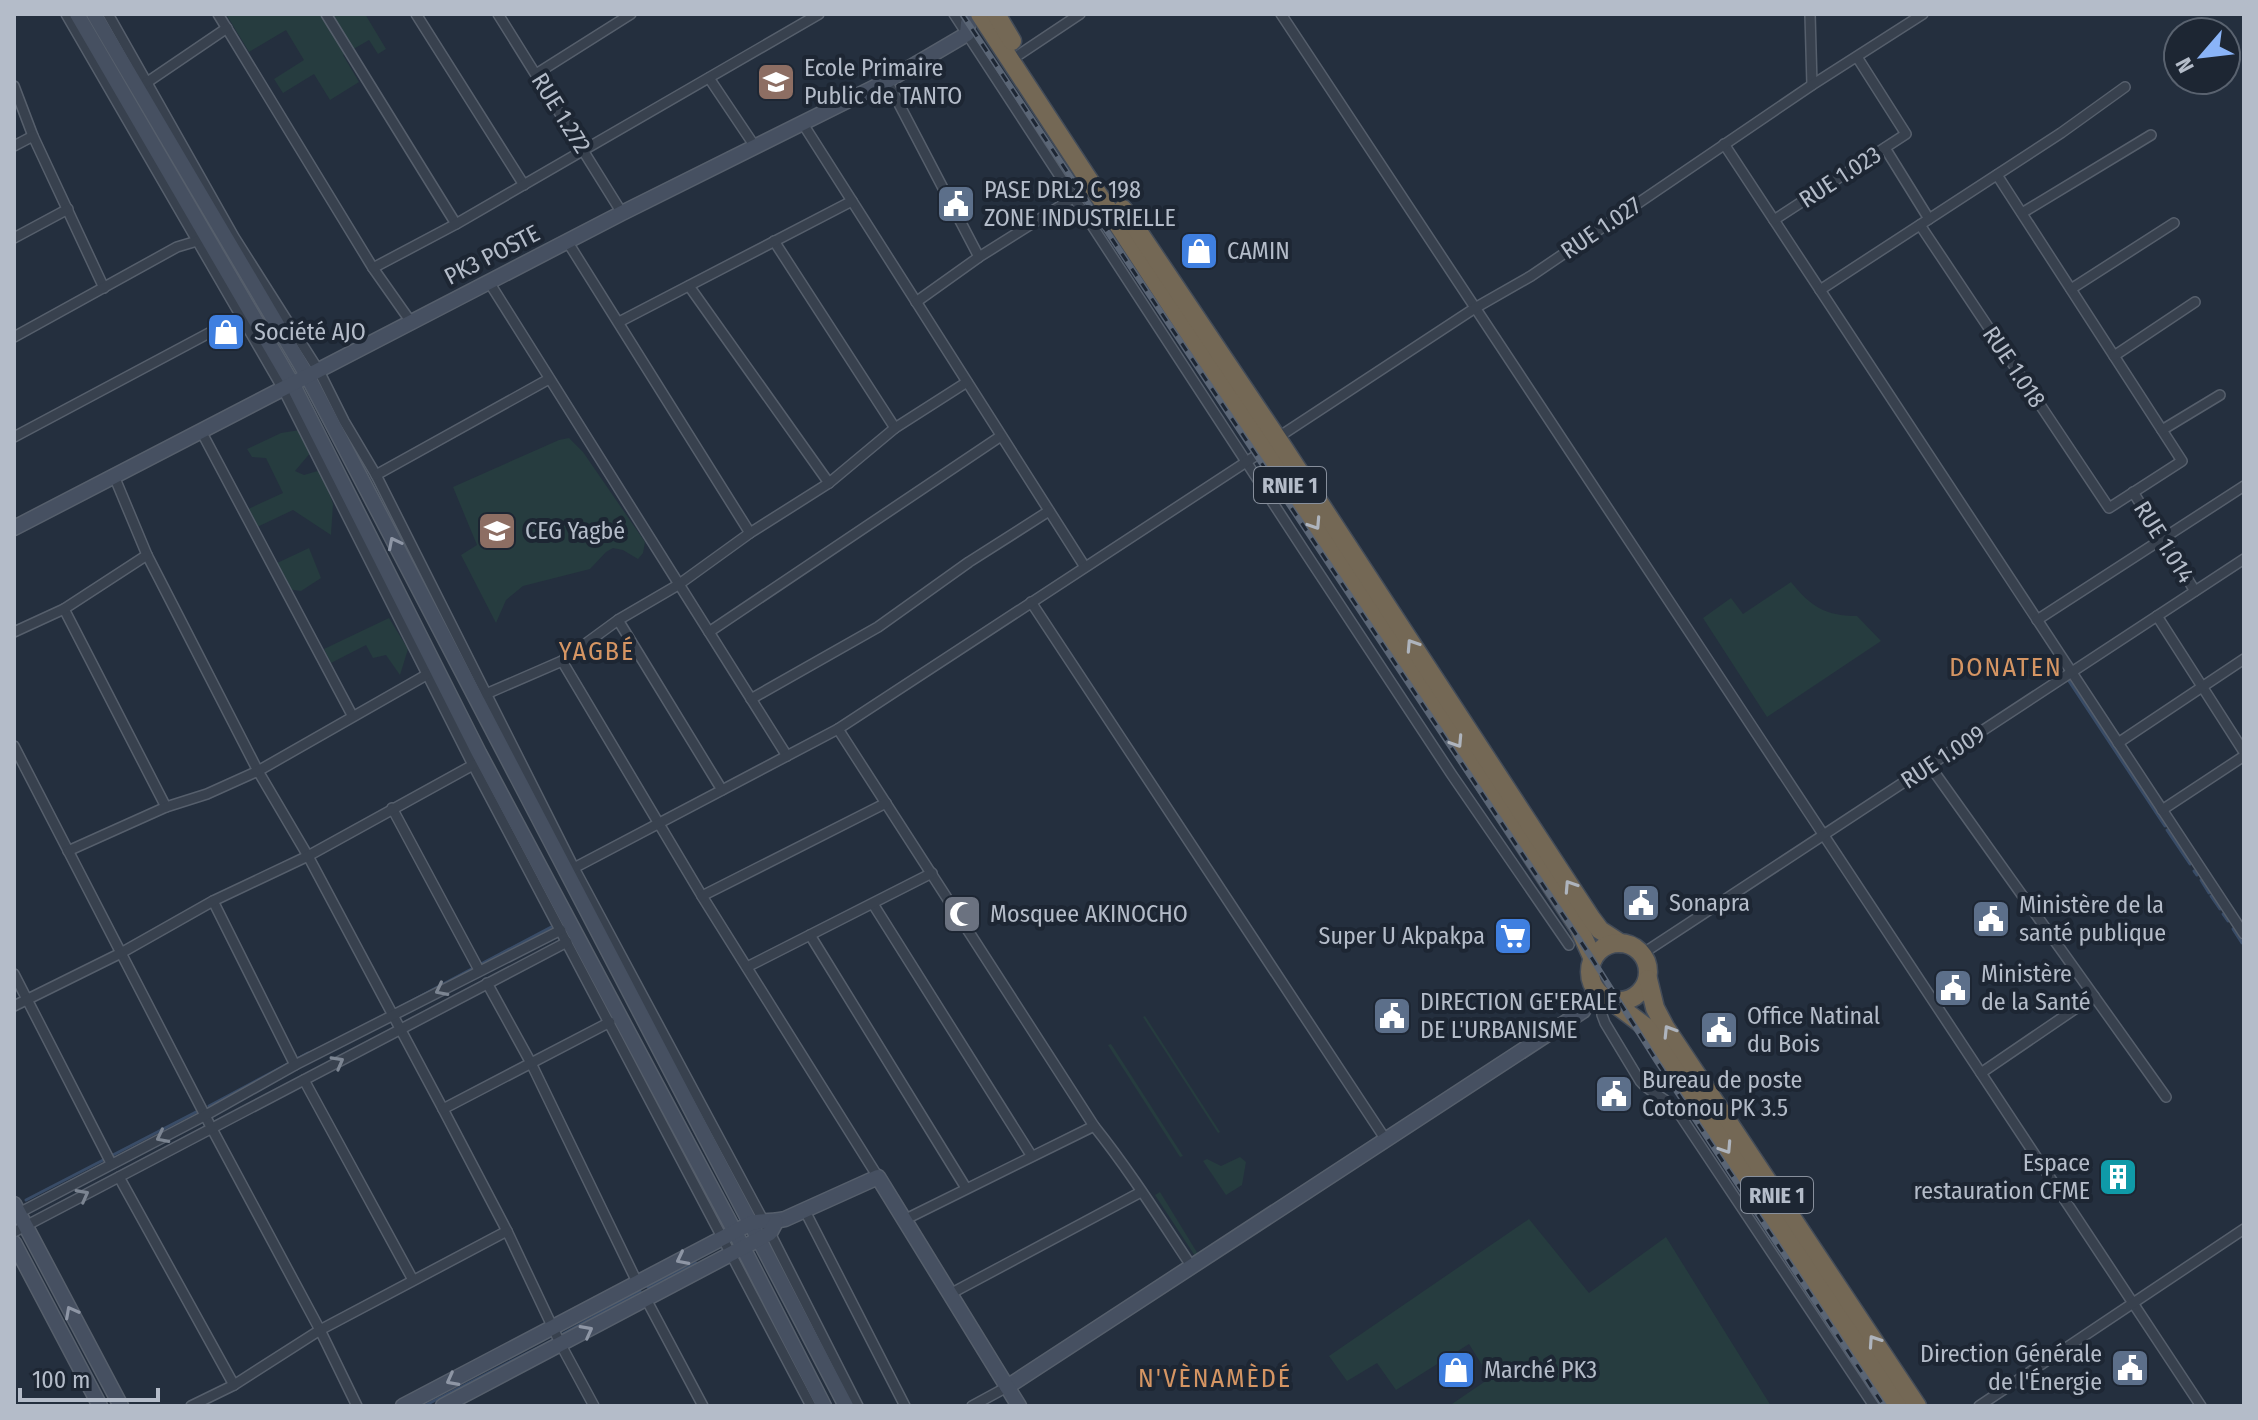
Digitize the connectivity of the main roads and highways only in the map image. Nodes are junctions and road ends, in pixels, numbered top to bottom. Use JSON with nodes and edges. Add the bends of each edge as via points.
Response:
{"nodes":[{"id":1,"x":980,"y":14,"type":"edge"},
{"id":2,"x":996,"y":14,"type":"edge"},
{"id":3,"x":1272,"y":444,"type":"junction"},
{"id":4,"x":1620,"y":943,"type":"junction"},
{"id":5,"x":1593,"y":959,"type":"junction"},
{"id":6,"x":1648,"y":979,"type":"junction"},
{"id":7,"x":1603,"y":996,"type":"junction"},
{"id":8,"x":1897,"y":1406,"type":"edge"},
{"id":9,"x":1917,"y":1406,"type":"edge"}],
"edges":[{"from":1,"to":3,"type":"highway","number":"RNIE 1"},
{"from":2,"to":3,"type":"highway","number":"RNIE 1"},
{"from":4,"to":3,"type":"highway","number":"RNIE 1","one_way":true,"via":[[1591,918]]},
{"from":3,"to":5,"type":"highway","number":"RNIE 1","one_way":true,"via":[[1579,928]]},
{"from":4,"to":5,"type":"highway","via":[[1604,947]]},
{"from":4,"to":6,"type":"highway","number":"RNIE 1","via":[[1642,954]]},
{"from":5,"to":7,"type":"highway","number":"RNIE 1","via":[[1590,973]]},
{"from":6,"to":7,"type":"highway","via":[[1633,999],[1620,1002]]},
{"from":9,"to":6,"type":"highway","number":"RNIE 1","one_way":true,"via":[[1665,1027]]},
{"from":7,"to":8,"type":"highway","number":"RNIE 1","one_way":true,"via":[[1646,1027]]}]}
